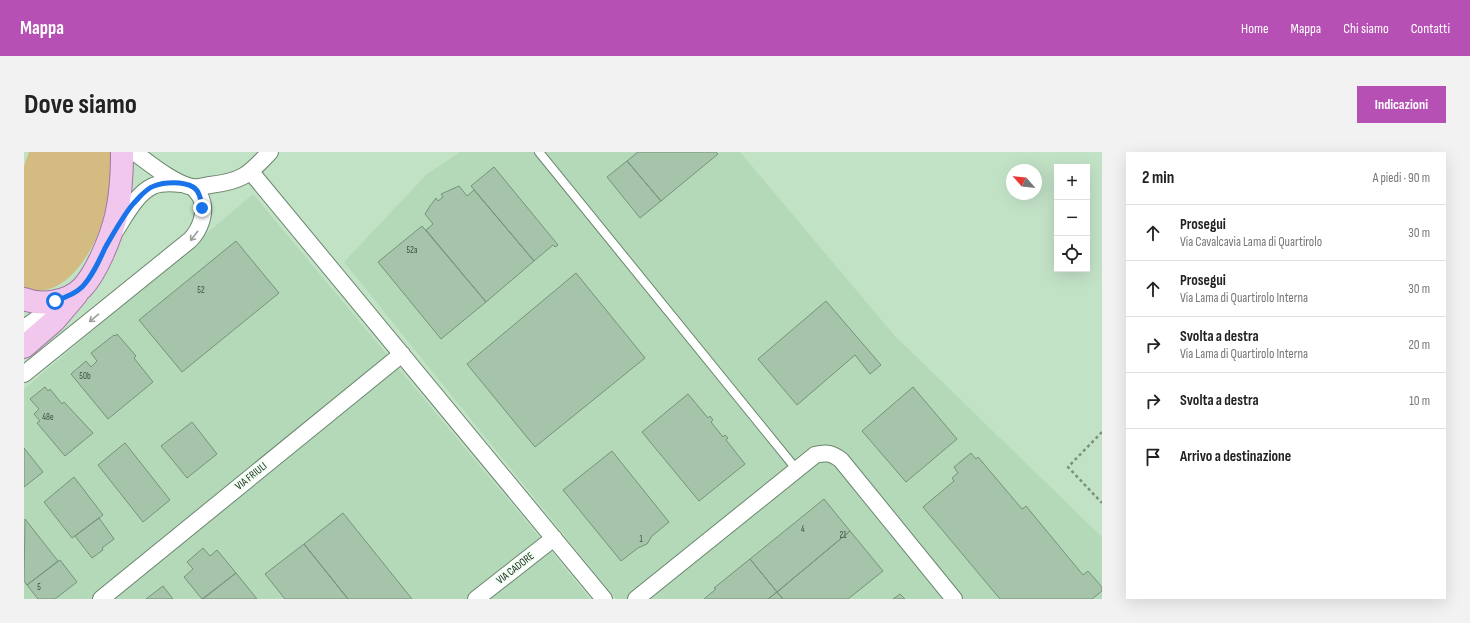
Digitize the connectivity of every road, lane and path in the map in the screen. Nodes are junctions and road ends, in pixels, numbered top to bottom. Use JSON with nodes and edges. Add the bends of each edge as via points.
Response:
{"nodes":[{"id":1,"x":122,"y":152,"type":"edge"},
{"id":2,"x":134,"y":152,"type":"edge"},
{"id":3,"x":270,"y":152,"type":"edge"},
{"id":4,"x":538,"y":152,"type":"edge"},
{"id":5,"x":251,"y":172,"type":"junction"},
{"id":6,"x":189,"y":186,"type":"junction"},
{"id":7,"x":106,"y":247,"type":"junction"},
{"id":8,"x":81,"y":288,"type":"junction"},
{"id":9,"x":24,"y":299,"type":"edge"},
{"id":10,"x":24,"y":328,"type":"edge"},
{"id":11,"x":24,"y":347,"type":"edge"},
{"id":12,"x":402,"y":354,"type":"junction"},
{"id":13,"x":24,"y":374,"type":"edge"},
{"id":14,"x":1102,"y":432,"type":"edge"},
{"id":15,"x":797,"y":470,"type":"junction"},
{"id":16,"x":1102,"y":504,"type":"edge"},
{"id":17,"x":554,"y":538,"type":"junction"},
{"id":18,"x":101,"y":599,"type":"edge"},
{"id":19,"x":476,"y":599,"type":"edge"},
{"id":20,"x":604,"y":599,"type":"edge"},
{"id":21,"x":636,"y":599,"type":"edge"},
{"id":22,"x":954,"y":599,"type":"edge"}],
"edges":[{"from":1,"to":7,"type":"main road","via":[[120,198]]},
{"from":2,"to":6,"type":"street","via":[[156,169]]},
{"from":3,"to":5,"type":"street"},
{"from":4,"to":15,"type":"lane"},
{"from":5,"to":6,"type":"street","via":[[225,184]]},
{"from":5,"to":12,"type":"street"},
{"from":6,"to":7,"type":"street","via":[[164,183],[144,192],[132,205]]},
{"from":6,"to":13,"type":"street","one_way":true,"via":[[201,198],[202,218],[197,233]]},
{"from":7,"to":8,"type":"main road"},
{"from":8,"to":9,"type":"main road","via":[[55,301],[39,302]]},
{"from":8,"to":10,"type":"street"},
{"from":8,"to":11,"type":"main road","via":[[54,321]]},
{"from":12,"to":17,"type":"street"},
{"from":12,"to":18,"type":"street","name":"VIA FRIULI"},
{"from":14,"to":16,"type":"path","via":[[1068,467]]},
{"from":15,"to":21,"type":"street"},
{"from":15,"to":22,"type":"street","via":[[815,455],[822,453],[829,453],[841,460]]},
{"from":17,"to":19,"type":"street","name":"VIA CADORE"},
{"from":17,"to":20,"type":"street"}]}
